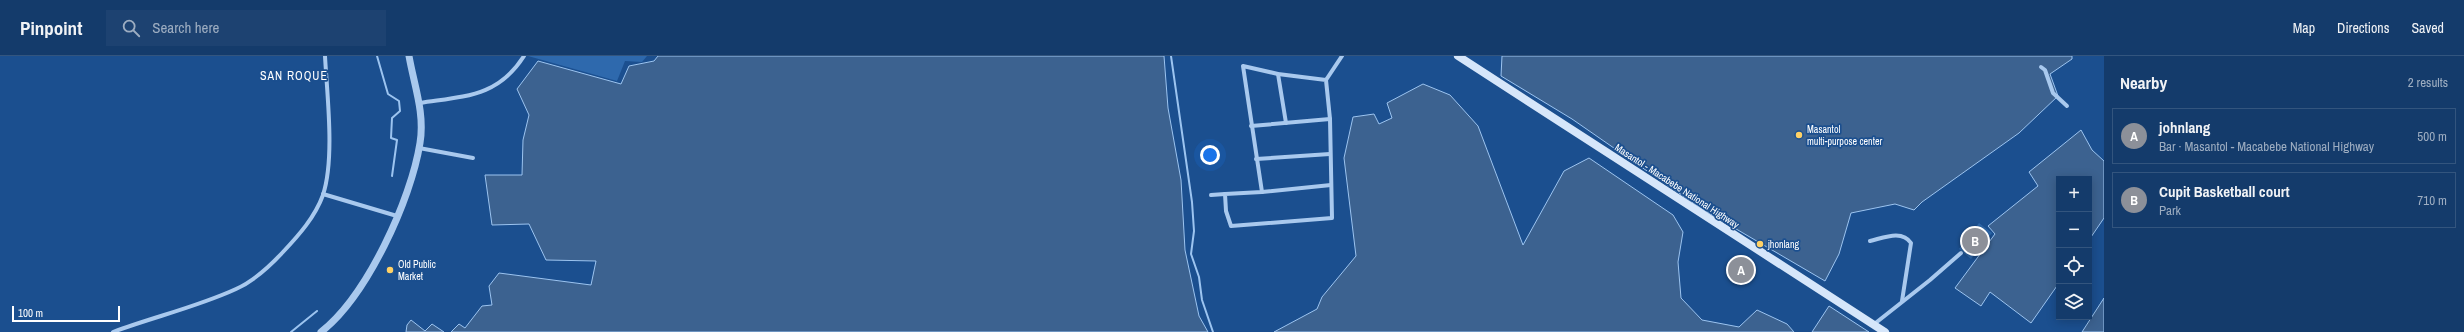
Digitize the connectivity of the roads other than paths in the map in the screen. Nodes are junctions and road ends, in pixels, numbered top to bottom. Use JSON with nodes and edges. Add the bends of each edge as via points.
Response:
{"nodes":[{"id":1,"x":325,"y":56,"type":"edge"},
{"id":2,"x":409,"y":56,"type":"edge"},
{"id":3,"x":524,"y":56,"type":"edge"},
{"id":4,"x":1342,"y":56,"type":"edge"},
{"id":5,"x":1458,"y":56,"type":"edge"},
{"id":6,"x":2041,"y":67,"type":"dead end"},
{"id":7,"x":1278,"y":74,"type":"junction"},
{"id":8,"x":1326,"y":80,"type":"junction"},
{"id":9,"x":420,"y":103,"type":"junction"},
{"id":10,"x":2067,"y":106,"type":"dead end"},
{"id":11,"x":1330,"y":119,"type":"junction"},
{"id":12,"x":1286,"y":123,"type":"junction"},
{"id":13,"x":1251,"y":126,"type":"junction"},
{"id":14,"x":419,"y":148,"type":"junction"},
{"id":15,"x":1330,"y":154,"type":"junction"},
{"id":16,"x":473,"y":158,"type":"dead end"},
{"id":17,"x":1256,"y":159,"type":"junction"},
{"id":18,"x":1331,"y":185,"type":"junction"},
{"id":19,"x":1262,"y":192,"type":"junction"},
{"id":20,"x":323,"y":194,"type":"junction"},
{"id":21,"x":1225,"y":194,"type":"junction"},
{"id":22,"x":1211,"y":195,"type":"dead end"},
{"id":23,"x":397,"y":216,"type":"junction"},
{"id":24,"x":1870,"y":241,"type":"dead end"},
{"id":25,"x":1961,"y":253,"type":"dead end"},
{"id":26,"x":1902,"y":301,"type":"junction"},
{"id":27,"x":1873,"y":324,"type":"junction"},
{"id":28,"x":113,"y":332,"type":"edge"},
{"id":29,"x":321,"y":332,"type":"edge"},
{"id":30,"x":1883,"y":332,"type":"edge"}],
"edges":[{"from":1,"to":20,"type":"street","via":[[329,138]]},
{"from":2,"to":9,"type":"street"},
{"from":3,"to":9,"type":"street","via":[[509,77],[478,94]]},
{"from":4,"to":8,"type":"street"},
{"from":5,"to":27,"type":"main road","name":"Masantol - Macabebe National Highway"},
{"from":6,"to":10,"type":"street","via":[[2045,70],[2053,93]]},
{"from":7,"to":8,"type":"street"},
{"from":7,"to":12,"type":"street"},
{"from":7,"to":13,"type":"street","via":[[1243,66]]},
{"from":8,"to":11,"type":"street"},
{"from":9,"to":14,"type":"street"},
{"from":11,"to":12,"type":"street"},
{"from":11,"to":15,"type":"street"},
{"from":12,"to":13,"type":"street"},
{"from":13,"to":17,"type":"street"},
{"from":14,"to":16,"type":"street"},
{"from":14,"to":23,"type":"street"},
{"from":15,"to":17,"type":"street"},
{"from":15,"to":18,"type":"street"},
{"from":17,"to":19,"type":"street"},
{"from":18,"to":19,"type":"street"},
{"from":18,"to":21,"type":"street","via":[[1332,218],[1231,226],[1226,211]]},
{"from":19,"to":21,"type":"street"},
{"from":20,"to":23,"type":"street"},
{"from":20,"to":28,"type":"street","via":[[313,216],[299,236],[258,276],[238,289],[208,301]]},
{"from":21,"to":22,"type":"street"},
{"from":23,"to":29,"type":"street","via":[[388,240],[362,283],[329,326]]},
{"from":24,"to":26,"type":"street","via":[[1893,235],[1905,237],[1911,243]]},
{"from":25,"to":26,"type":"street"},
{"from":26,"to":27,"type":"street"},
{"from":27,"to":30,"type":"main road","name":"Masantol - Macabebe National Highway"}]}
